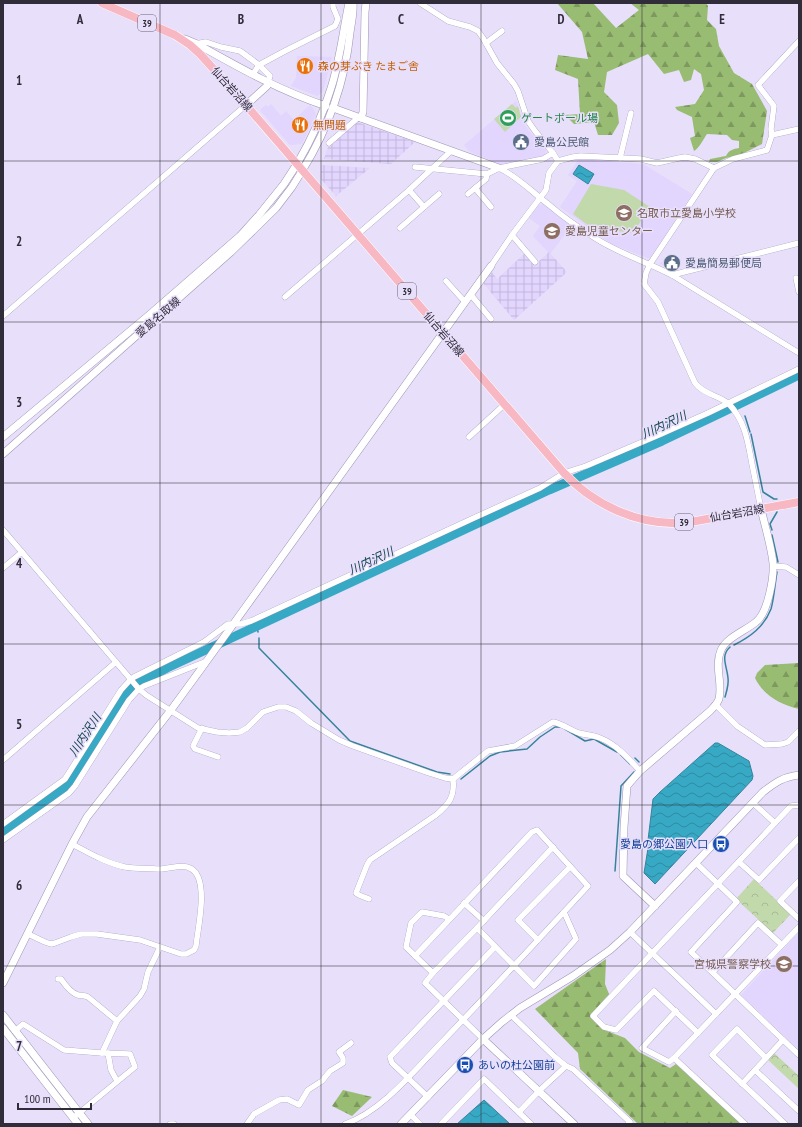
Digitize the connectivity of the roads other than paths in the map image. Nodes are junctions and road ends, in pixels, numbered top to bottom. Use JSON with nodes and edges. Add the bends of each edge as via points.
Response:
{"nodes":[{"id":1,"x":102,"y":3,"type":"edge"},
{"id":2,"x":334,"y":3,"type":"edge"},
{"id":3,"x":349,"y":3,"type":"edge"},
{"id":4,"x":353,"y":3,"type":"edge"},
{"id":5,"x":366,"y":3,"type":"edge"},
{"id":6,"x":420,"y":3,"type":"edge"},
{"id":7,"x":502,"y":31,"type":"dead end"},
{"id":8,"x":799,"y":41,"type":"edge"},
{"id":9,"x":486,"y":43,"type":"junction"},
{"id":10,"x":193,"y":44,"type":"junction"},
{"id":11,"x":259,"y":65,"type":"junction"},
{"id":12,"x":253,"y":74,"type":"junction"},
{"id":13,"x":268,"y":82,"type":"junction"},
{"id":14,"x":246,"y":105,"type":"junction"},
{"id":15,"x":329,"y":107,"type":"junction"},
{"id":16,"x":631,"y":113,"type":"dead end"},
{"id":17,"x":360,"y":118,"type":"junction"},
{"id":18,"x":799,"y":129,"type":"edge"},
{"id":19,"x":772,"y":135,"type":"junction"},
{"id":20,"x":329,"y":143,"type":"dead end"},
{"id":21,"x":451,"y":151,"type":"junction"},
{"id":22,"x":553,"y":153,"type":"junction"},
{"id":23,"x":620,"y":158,"type":"junction"},
{"id":24,"x":558,"y":162,"type":"junction"},
{"id":25,"x":300,"y":167,"type":"junction"},
{"id":26,"x":415,"y":167,"type":"dead end"},
{"id":27,"x":433,"y":168,"type":"junction"},
{"id":28,"x":499,"y":168,"type":"junction"},
{"id":29,"x":714,"y":168,"type":"junction"},
{"id":30,"x":487,"y":174,"type":"junction"},
{"id":31,"x":475,"y":188,"type":"junction"},
{"id":32,"x":409,"y":190,"type":"junction"},
{"id":33,"x":439,"y":194,"type":"dead end"},
{"id":34,"x":468,"y":194,"type":"dead end"},
{"id":35,"x":541,"y":198,"type":"junction"},
{"id":36,"x":424,"y":207,"type":"junction"},
{"id":37,"x":491,"y":207,"type":"dead end"},
{"id":38,"x":400,"y":228,"type":"dead end"},
{"id":39,"x":358,"y":234,"type":"junction"},
{"id":40,"x":512,"y":235,"type":"junction"},
{"id":41,"x":799,"y":243,"type":"edge"},
{"id":42,"x":535,"y":262,"type":"dead end"},
{"id":43,"x":650,"y":264,"type":"junction"},
{"id":44,"x":491,"y":266,"type":"joint"},
{"id":45,"x":672,"y":275,"type":"junction"},
{"id":46,"x":796,"y":278,"type":"dead end"},
{"id":47,"x":446,"y":281,"type":"dead end"},
{"id":48,"x":799,"y":292,"type":"edge"},
{"id":49,"x":471,"y":295,"type":"junction"},
{"id":50,"x":285,"y":297,"type":"dead end"},
{"id":51,"x":465,"y":302,"type":"junction"},
{"id":52,"x":3,"y":316,"type":"edge"},
{"id":53,"x":492,"y":319,"type":"dead end"},
{"id":54,"x":443,"y":333,"type":"junction"},
{"id":55,"x":799,"y":353,"type":"edge"},
{"id":56,"x":799,"y":369,"type":"edge"},
{"id":57,"x":505,"y":404,"type":"junction"},
{"id":58,"x":728,"y":404,"type":"junction"},
{"id":59,"x":3,"y":437,"type":"edge"},
{"id":60,"x":469,"y":437,"type":"dead end"},
{"id":61,"x":3,"y":454,"type":"edge"},
{"id":62,"x":566,"y":475,"type":"junction"},
{"id":63,"x":799,"y":502,"type":"edge"},
{"id":64,"x":761,"y":509,"type":"junction"},
{"id":65,"x":3,"y":530,"type":"edge"},
{"id":66,"x":22,"y":552,"type":"junction"},
{"id":67,"x":773,"y":566,"type":"junction"},
{"id":68,"x":3,"y":568,"type":"edge"},
{"id":69,"x":799,"y":575,"type":"edge"},
{"id":70,"x":231,"y":627,"type":"junction"},
{"id":71,"x":209,"y":658,"type":"junction"},
{"id":72,"x":116,"y":662,"type":"junction"},
{"id":73,"x":132,"y":680,"type":"junction"},
{"id":74,"x":138,"y":688,"type":"junction"},
{"id":75,"x":716,"y":705,"type":"junction"},
{"id":76,"x":170,"y":710,"type":"junction"},
{"id":77,"x":202,"y":728,"type":"junction"},
{"id":78,"x":799,"y":731,"type":"edge"},
{"id":79,"x":218,"y":757,"type":"dead end"},
{"id":80,"x":3,"y":760,"type":"edge"},
{"id":81,"x":640,"y":771,"type":"junction"},
{"id":82,"x":799,"y":775,"type":"edge"},
{"id":83,"x":453,"y":779,"type":"junction"},
{"id":84,"x":753,"y":803,"type":"junction"},
{"id":85,"x":799,"y":805,"type":"edge"},
{"id":86,"x":775,"y":823,"type":"junction"},
{"id":87,"x":3,"y":824,"type":"edge"},
{"id":88,"x":799,"y":838,"type":"edge"},
{"id":89,"x":3,"y":840,"type":"edge"},
{"id":90,"x":72,"y":844,"type":"junction"},
{"id":91,"x":553,"y":847,"type":"junction"},
{"id":92,"x":739,"y":862,"type":"junction"},
{"id":93,"x":696,"y":863,"type":"junction"},
{"id":94,"x":570,"y":867,"type":"junction"},
{"id":95,"x":799,"y":881,"type":"edge"},
{"id":96,"x":718,"y":884,"type":"junction"},
{"id":97,"x":369,"y":899,"type":"dead end"},
{"id":98,"x":464,"y":903,"type":"junction"},
{"id":99,"x":655,"y":906,"type":"junction"},
{"id":100,"x":564,"y":912,"type":"junction"},
{"id":101,"x":449,"y":919,"type":"junction"},
{"id":102,"x":799,"y":919,"type":"edge"},
{"id":103,"x":484,"y":921,"type":"junction"},
{"id":104,"x":799,"y":927,"type":"edge"},
{"id":105,"x":477,"y":928,"type":"junction"},
{"id":106,"x":630,"y":932,"type":"junction"},
{"id":107,"x":28,"y":934,"type":"junction"},
{"id":108,"x":538,"y":940,"type":"junction"},
{"id":109,"x":782,"y":945,"type":"junction"},
{"id":110,"x":160,"y":947,"type":"junction"},
{"id":111,"x":495,"y":947,"type":"junction"},
{"id":112,"x":652,"y":953,"type":"junction"},
{"id":113,"x":415,"y":956,"type":"junction"},
{"id":114,"x":514,"y":965,"type":"junction"},
{"id":115,"x":713,"y":972,"type":"junction"},
{"id":116,"x":433,"y":973,"type":"junction"},
{"id":117,"x":58,"y":979,"type":"dead end"},
{"id":118,"x":3,"y":983,"type":"edge"},
{"id":119,"x":735,"y":994,"type":"junction"},
{"id":120,"x":444,"y":1001,"type":"junction"},
{"id":121,"x":676,"y":1011,"type":"junction"},
{"id":122,"x":511,"y":1014,"type":"junction"},
{"id":123,"x":716,"y":1014,"type":"junction"},
{"id":124,"x":3,"y":1016,"type":"edge"},
{"id":125,"x":464,"y":1019,"type":"junction"},
{"id":126,"x":117,"y":1021,"type":"junction"},
{"id":127,"x":3,"y":1028,"type":"edge"},
{"id":128,"x":15,"y":1031,"type":"junction"},
{"id":129,"x":698,"y":1033,"type":"junction"},
{"id":130,"x":483,"y":1039,"type":"junction"},
{"id":131,"x":783,"y":1040,"type":"junction"},
{"id":132,"x":351,"y":1043,"type":"dead end"},
{"id":133,"x":105,"y":1053,"type":"junction"},
{"id":134,"x":799,"y":1055,"type":"edge"},
{"id":135,"x":674,"y":1058,"type":"junction"},
{"id":136,"x":766,"y":1058,"type":"junction"},
{"id":137,"x":566,"y":1066,"type":"junction"},
{"id":138,"x":755,"y":1070,"type":"junction"},
{"id":139,"x":407,"y":1077,"type":"junction"},
{"id":140,"x":117,"y":1081,"type":"junction"},
{"id":141,"x":742,"y":1084,"type":"junction"},
{"id":142,"x":539,"y":1091,"type":"junction"},
{"id":143,"x":428,"y":1097,"type":"junction"},
{"id":144,"x":799,"y":1111,"type":"edge"},
{"id":145,"x":78,"y":1112,"type":"junction"},
{"id":146,"x":520,"y":1112,"type":"junction"},
{"id":147,"x":411,"y":1115,"type":"junction"},
{"id":148,"x":73,"y":1118,"type":"junction"},
{"id":149,"x":78,"y":1124,"type":"edge"},
{"id":150,"x":88,"y":1124,"type":"edge"},
{"id":151,"x":170,"y":1124,"type":"edge"},
{"id":152,"x":174,"y":1124,"type":"edge"},
{"id":153,"x":247,"y":1124,"type":"edge"},
{"id":154,"x":348,"y":1124,"type":"edge"},
{"id":155,"x":401,"y":1124,"type":"edge"},
{"id":156,"x":420,"y":1124,"type":"edge"},
{"id":157,"x":441,"y":1124,"type":"edge"},
{"id":158,"x":531,"y":1124,"type":"edge"},
{"id":159,"x":574,"y":1124,"type":"edge"},
{"id":160,"x":628,"y":1124,"type":"edge"},
{"id":161,"x":745,"y":1124,"type":"edge"},
{"id":162,"x":785,"y":1124,"type":"edge"}],
"edges":[{"from":1,"to":10,"type":"main road","name":"仙台岩沼線","number":"39"},
{"from":2,"to":11,"type":"street","via":[[338,20],[336,26]]},
{"from":3,"to":15,"type":"street"},
{"from":4,"to":15,"type":"street","via":[[342,78]]},
{"from":5,"to":17,"type":"street"},
{"from":6,"to":9,"type":"street","via":[[448,21],[477,30]]},
{"from":7,"to":9,"type":"street"},
{"from":8,"to":19,"type":"street","via":[[758,85],[774,106]]},
{"from":9,"to":22,"type":"street","via":[[516,88],[527,120]]},
{"from":10,"to":11,"type":"street","via":[[206,42],[240,51]]},
{"from":10,"to":12,"type":"street"},
{"from":10,"to":14,"type":"main road","name":"仙台岩沼線","number":"39"},
{"from":11,"to":12,"type":"street"},
{"from":11,"to":13,"type":"street","via":[[270,76]]},
{"from":12,"to":13,"type":"street"},
{"from":13,"to":14,"type":"street","via":[[267,86]]},
{"from":13,"to":15,"type":"street"},
{"from":14,"to":25,"type":"main road","name":"仙台岩沼線","number":"39"},
{"from":14,"to":52,"type":"street"},
{"from":15,"to":17,"type":"street"},
{"from":15,"to":25,"type":"street","via":[[320,138]]},
{"from":16,"to":23,"type":"street"},
{"from":17,"to":20,"type":"street"},
{"from":17,"to":21,"type":"street"},
{"from":18,"to":19,"type":"street"},
{"from":19,"to":29,"type":"street","via":[[767,150],[732,159]]},
{"from":21,"to":27,"type":"street"},
{"from":21,"to":28,"type":"street"},
{"from":22,"to":24,"type":"street"},
{"from":22,"to":28,"type":"street","via":[[543,159]]},
{"from":23,"to":24,"type":"street","via":[[582,156]]},
{"from":23,"to":29,"type":"street","via":[[657,163],[685,157]]},
{"from":24,"to":35,"type":"street","via":[[549,173],[546,190]]},
{"from":25,"to":39,"type":"main road","name":"仙台岩沼線","number":"39"},
{"from":25,"to":59,"type":"street","name":"愛島名取線","via":[[240,236]]},
{"from":25,"to":61,"type":"street","name":"愛島名取線","via":[[292,187],[276,208],[231,252]]},
{"from":26,"to":27,"type":"street"},
{"from":27,"to":30,"type":"street"},
{"from":27,"to":32,"type":"street"},
{"from":28,"to":30,"type":"street"},
{"from":28,"to":35,"type":"street"},
{"from":29,"to":43,"type":"street"},
{"from":30,"to":31,"type":"street","via":[[486,179]]},
{"from":31,"to":34,"type":"street"},
{"from":31,"to":37,"type":"street"},
{"from":32,"to":36,"type":"street"},
{"from":32,"to":39,"type":"street"},
{"from":33,"to":36,"type":"street"},
{"from":35,"to":40,"type":"street"},
{"from":35,"to":43,"type":"street","via":[[595,238]]},
{"from":36,"to":38,"type":"street"},
{"from":39,"to":50,"type":"street"},
{"from":39,"to":54,"type":"main road","name":"仙台岩沼線","number":"39"},
{"from":40,"to":42,"type":"street"},
{"from":40,"to":44,"type":"street"},
{"from":41,"to":45,"type":"street"},
{"from":43,"to":45,"type":"street"},
{"from":43,"to":58,"type":"street","via":[[644,284],[658,302],[695,383],[704,392]]},
{"from":44,"to":49,"type":"street"},
{"from":45,"to":55,"type":"street"},
{"from":46,"to":48,"type":"street"},
{"from":47,"to":51,"type":"street"},
{"from":49,"to":51,"type":"street"},
{"from":49,"to":53,"type":"street"},
{"from":51,"to":54,"type":"street"},
{"from":54,"to":57,"type":"main road","name":"仙台岩沼線","number":"39"},
{"from":54,"to":70,"type":"street"},
{"from":56,"to":58,"type":"street"},
{"from":57,"to":60,"type":"street"},
{"from":57,"to":62,"type":"main road","name":"仙台岩沼線","number":"39"},
{"from":58,"to":62,"type":"street"},
{"from":58,"to":64,"type":"street","via":[[741,420],[746,433]]},
{"from":62,"to":64,"type":"main road","name":"仙台岩沼線","number":"39","via":[[607,506],[631,516],[660,522],[680,523]]},
{"from":62,"to":70,"type":"street","via":[[251,622]]},
{"from":63,"to":64,"type":"main road","name":"仙台岩沼線","number":"39"},
{"from":64,"to":67,"type":"street"},
{"from":65,"to":66,"type":"street"},
{"from":66,"to":68,"type":"street"},
{"from":66,"to":72,"type":"street"},
{"from":67,"to":69,"type":"street","via":[[786,567]]},
{"from":67,"to":75,"type":"street","via":[[768,604],[763,615],[757,622],[735,635],[719,655],[719,699]]},
{"from":70,"to":71,"type":"street"},
{"from":70,"to":73,"type":"street","via":[[228,624],[204,642]]},
{"from":71,"to":74,"type":"street"},
{"from":71,"to":76,"type":"street"},
{"from":72,"to":73,"type":"street"},
{"from":72,"to":80,"type":"street"},
{"from":73,"to":74,"type":"street"},
{"from":73,"to":87,"type":"street","via":[[121,690],[65,779]]},
{"from":74,"to":76,"type":"street"},
{"from":74,"to":89,"type":"street","via":[[75,786]]},
{"from":75,"to":78,"type":"street","via":[[737,726],[765,746],[788,742]]},
{"from":75,"to":81,"type":"street"},
{"from":76,"to":77,"type":"street"},
{"from":76,"to":90,"type":"street","via":[[90,812]]},
{"from":77,"to":79,"type":"street","via":[[193,746]]},
{"from":77,"to":83,"type":"street","via":[[235,733],[247,728],[264,712],[286,707],[339,740],[439,777]]},
{"from":81,"to":83,"type":"street","via":[[628,757],[609,743],[553,722],[515,746],[488,750]]},
{"from":81,"to":99,"type":"street","via":[[627,786],[623,876]]},
{"from":82,"to":84,"type":"street","via":[[787,776],[775,782]]},
{"from":83,"to":97,"type":"street","via":[[453,793],[442,810],[370,860],[356,892]]},
{"from":84,"to":86,"type":"street"},
{"from":84,"to":93,"type":"street"},
{"from":85,"to":86,"type":"street","via":[[791,806]]},
{"from":86,"to":92,"type":"street"},
{"from":88,"to":92,"type":"street","via":[[759,880]]},
{"from":90,"to":107,"type":"street"},
{"from":90,"to":110,"type":"street","via":[[106,861],[126,867],[165,869],[185,866],[195,873],[200,884],[202,900],[196,946],[186,954]]},
{"from":91,"to":94,"type":"street"},
{"from":91,"to":98,"type":"street","via":[[537,830],[532,832]]},
{"from":91,"to":103,"type":"street"},
{"from":92,"to":96,"type":"street"},
{"from":93,"to":96,"type":"street"},
{"from":93,"to":99,"type":"street"},
{"from":94,"to":100,"type":"street","via":[[588,886]]},
{"from":94,"to":108,"type":"street","via":[[518,920]]},
{"from":95,"to":102,"type":"street","via":[[780,901]]},
{"from":96,"to":112,"type":"street"},
{"from":96,"to":115,"type":"street","via":[[737,902],[691,952]]},
{"from":98,"to":101,"type":"street"},
{"from":98,"to":103,"type":"street"},
{"from":99,"to":106,"type":"street"},
{"from":100,"to":108,"type":"street"},
{"from":100,"to":114,"type":"street","via":[[576,939],[534,986]]},
{"from":101,"to":113,"type":"street"},
{"from":101,"to":113,"type":"street","via":[[422,912],[411,923],[406,947]]},
{"from":103,"to":105,"type":"street"},
{"from":104,"to":109,"type":"street"},
{"from":105,"to":111,"type":"street"},
{"from":105,"to":116,"type":"street"},
{"from":106,"to":112,"type":"street"},
{"from":106,"to":122,"type":"street","via":[[610,950],[573,976]]},
{"from":107,"to":110,"type":"street","via":[[51,944],[81,934],[97,934],[140,940]]},
{"from":107,"to":118,"type":"street"},
{"from":108,"to":114,"type":"street"},
{"from":109,"to":115,"type":"street","via":[[758,923]]},
{"from":109,"to":119,"type":"street"},
{"from":110,"to":126,"type":"street","via":[[140,996]]},
{"from":111,"to":114,"type":"street"},
{"from":111,"to":120,"type":"street"},
{"from":112,"to":121,"type":"street","via":[[593,1016],[604,1027],[616,1030],[654,991]]},
{"from":112,"to":123,"type":"street"},
{"from":113,"to":116,"type":"street"},
{"from":114,"to":125,"type":"street"},
{"from":115,"to":119,"type":"street"},
{"from":116,"to":120,"type":"street","via":[[425,983]]},
{"from":117,"to":126,"type":"street","via":[[61,979],[72,993],[85,995]]},
{"from":119,"to":123,"type":"street"},
{"from":119,"to":131,"type":"street"},
{"from":120,"to":125,"type":"street"},
{"from":120,"to":139,"type":"street","via":[[390,1057],[392,1063]]},
{"from":121,"to":129,"type":"street"},
{"from":121,"to":135,"type":"street","via":[[642,1048],[668,1062]]},
{"from":122,"to":130,"type":"street"},
{"from":122,"to":137,"type":"street"},
{"from":123,"to":129,"type":"street"},
{"from":124,"to":128,"type":"street"},
{"from":125,"to":130,"type":"street"},
{"from":125,"to":139,"type":"street"},
{"from":126,"to":133,"type":"street"},
{"from":127,"to":148,"type":"street"},
{"from":128,"to":133,"type":"street","via":[[23,1024],[64,1050]]},
{"from":128,"to":145,"type":"street"},
{"from":129,"to":135,"type":"street"},
{"from":130,"to":142,"type":"street"},
{"from":130,"to":143,"type":"street"},
{"from":131,"to":134,"type":"street"},
{"from":131,"to":136,"type":"street"},
{"from":132,"to":153,"type":"street","via":[[339,1052],[343,1063],[308,1090],[299,1105],[287,1099],[279,1100],[254,1114]]},
{"from":133,"to":140,"type":"street"},
{"from":133,"to":140,"type":"street","via":[[130,1054],[135,1067]]},
{"from":135,"to":161,"type":"street"},
{"from":136,"to":138,"type":"street"},
{"from":136,"to":141,"type":"street","via":[[737,1029],[712,1055]]},
{"from":137,"to":142,"type":"street"},
{"from":137,"to":160,"type":"street","via":[[573,1069],[630,1122]]},
{"from":138,"to":141,"type":"street"},
{"from":138,"to":144,"type":"street"},
{"from":139,"to":143,"type":"street"},
{"from":139,"to":154,"type":"street","via":[[376,1108]]},
{"from":140,"to":145,"type":"street"},
{"from":141,"to":162,"type":"street"},
{"from":142,"to":146,"type":"street"},
{"from":142,"to":159,"type":"street"},
{"from":143,"to":147,"type":"street"},
{"from":145,"to":148,"type":"street"},
{"from":145,"to":150,"type":"street"},
{"from":146,"to":157,"type":"street","via":[[484,1079]]},
{"from":146,"to":158,"type":"street"},
{"from":147,"to":155,"type":"street"},
{"from":147,"to":156,"type":"street"},
{"from":148,"to":149,"type":"street"},
{"from":151,"to":152,"type":"street"}]}
